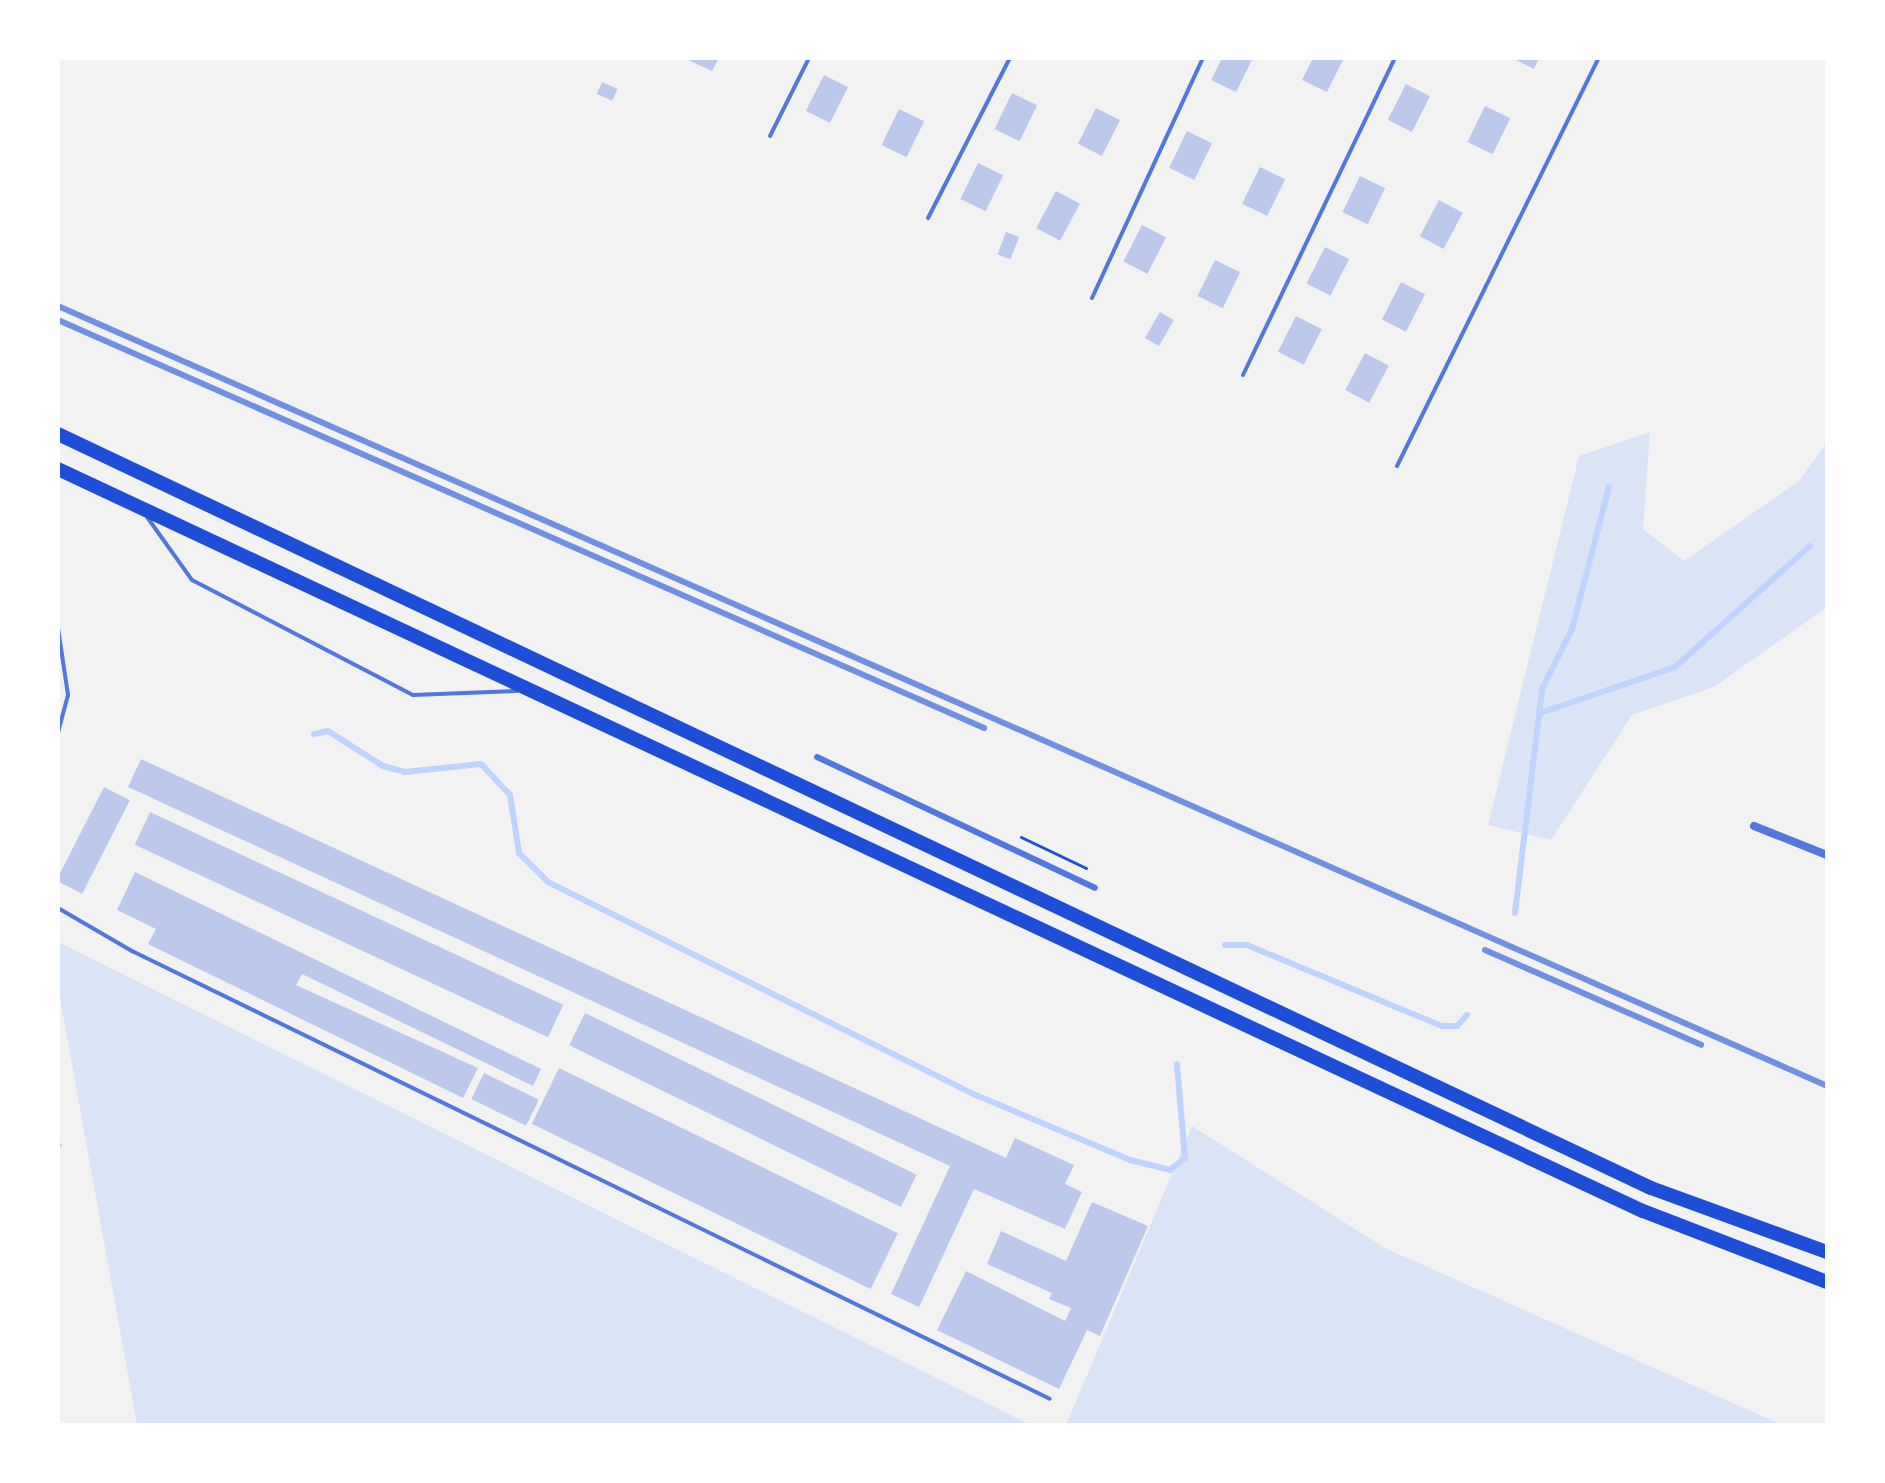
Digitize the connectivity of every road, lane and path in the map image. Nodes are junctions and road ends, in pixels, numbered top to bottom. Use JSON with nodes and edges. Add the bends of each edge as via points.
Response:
{"nodes":[{"id":1,"x":809,"y":58,"type":"edge"},
{"id":2,"x":1010,"y":58,"type":"edge"},
{"id":3,"x":1203,"y":58,"type":"edge"},
{"id":4,"x":1395,"y":58,"type":"edge"},
{"id":5,"x":1599,"y":58,"type":"edge"},
{"id":6,"x":770,"y":136,"type":"dead end"},
{"id":7,"x":928,"y":218,"type":"dead end"},
{"id":8,"x":1092,"y":298,"type":"dead end"},
{"id":9,"x":1243,"y":375,"type":"dead end"},
{"id":10,"x":58,"y":434,"type":"edge"},
{"id":11,"x":1397,"y":466,"type":"dead end"},
{"id":12,"x":58,"y":469,"type":"edge"},
{"id":13,"x":141,"y":509,"type":"junction"},
{"id":14,"x":58,"y":628,"type":"edge"},
{"id":15,"x":529,"y":690,"type":"junction"},
{"id":16,"x":58,"y":732,"type":"edge"},
{"id":17,"x":817,"y":757,"type":"dead end"},
{"id":18,"x":1754,"y":826,"type":"dead end"},
{"id":19,"x":1013,"y":834,"type":"dead end"},
{"id":20,"x":1827,"y":855,"type":"edge"},
{"id":21,"x":1098,"y":874,"type":"dead end"},
{"id":22,"x":1095,"y":888,"type":"dead end"},
{"id":23,"x":58,"y":908,"type":"edge"},
{"id":24,"x":1827,"y":1252,"type":"edge"},
{"id":25,"x":1827,"y":1282,"type":"edge"},
{"id":26,"x":1050,"y":1399,"type":"dead end"}],
"edges":[{"from":1,"to":6,"type":"lane"},
{"from":2,"to":7,"type":"lane"},
{"from":3,"to":8,"type":"lane"},
{"from":4,"to":9,"type":"lane"},
{"from":5,"to":11,"type":"lane"},
{"from":10,"to":24,"type":"highway","via":[[1651,1188]]},
{"from":12,"to":13,"type":"highway"},
{"from":13,"to":15,"type":"highway"},
{"from":13,"to":15,"type":"lane","via":[[192,580],[413,695]]},
{"from":14,"to":16,"type":"lane","via":[[68,695]]},
{"from":15,"to":25,"type":"highway","via":[[1643,1211]]},
{"from":17,"to":22,"type":"street"},
{"from":18,"to":20,"type":"street"},
{"from":19,"to":21,"type":"path"},
{"from":23,"to":26,"type":"lane","via":[[132,951]]}]}
